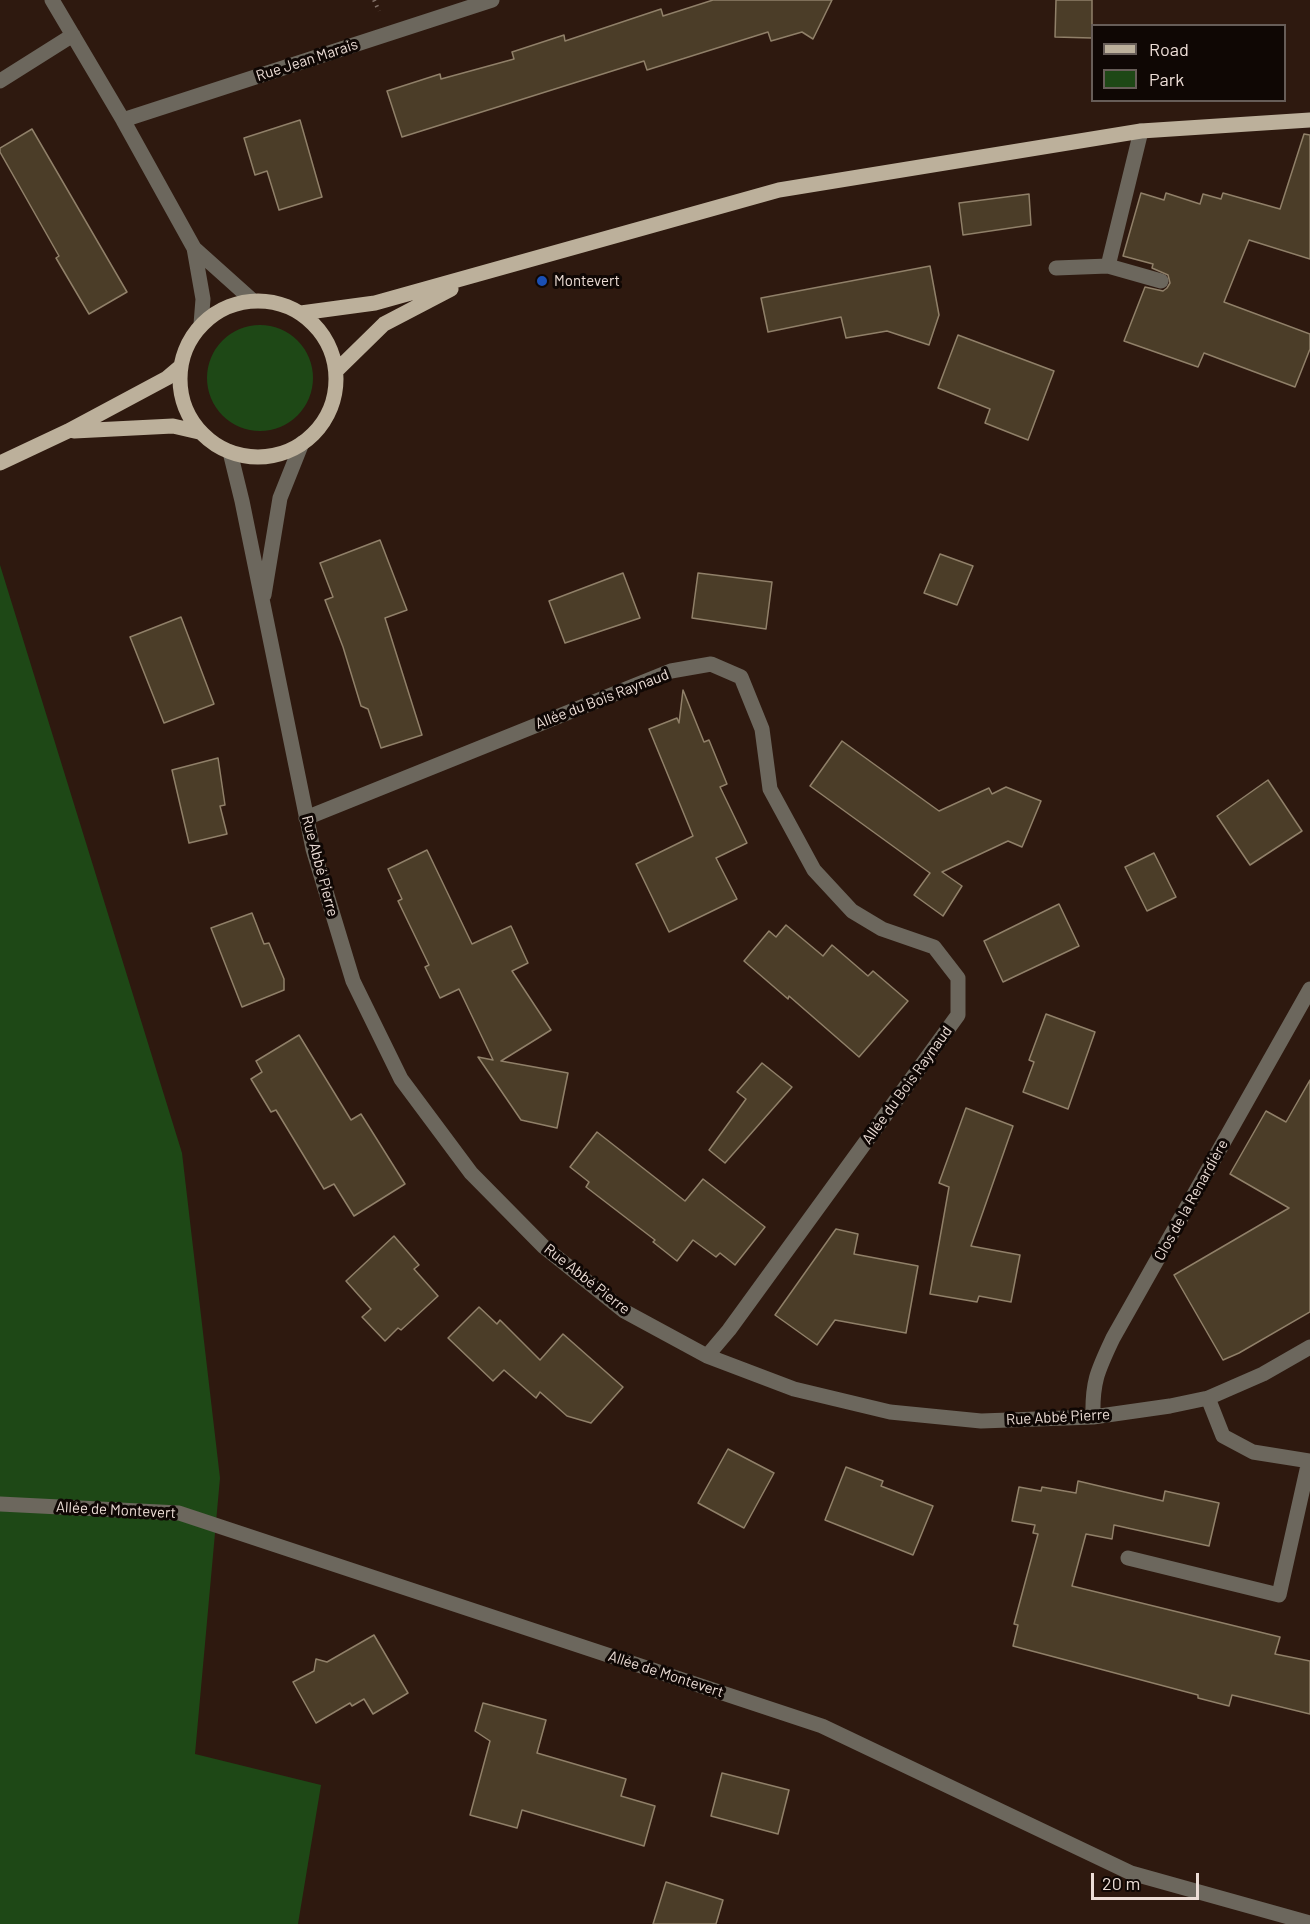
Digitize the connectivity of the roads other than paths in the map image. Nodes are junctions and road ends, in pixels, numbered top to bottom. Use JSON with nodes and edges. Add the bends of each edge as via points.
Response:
{"nodes":[{"id":1,"x":52,"y":0,"type":"edge"},
{"id":2,"x":492,"y":0,"type":"edge"},
{"id":3,"x":73,"y":35,"type":"junction"},
{"id":4,"x":0,"y":81,"type":"edge"},
{"id":5,"x":123,"y":120,"type":"junction"},
{"id":6,"x":1310,"y":120,"type":"edge"},
{"id":7,"x":1141,"y":130,"type":"junction"},
{"id":8,"x":194,"y":248,"type":"junction"},
{"id":9,"x":1108,"y":266,"type":"junction"},
{"id":10,"x":1056,"y":268,"type":"dead end"},
{"id":11,"x":477,"y":276,"type":"junction"},
{"id":12,"x":1161,"y":281,"type":"dead end"},
{"id":13,"x":252,"y":300,"type":"junction"},
{"id":14,"x":301,"y":313,"type":"junction"},
{"id":15,"x":201,"y":324,"type":"junction"},
{"id":16,"x":180,"y":367,"type":"junction"},
{"id":17,"x":336,"y":371,"type":"junction"},
{"id":18,"x":68,"y":431,"type":"junction"},
{"id":19,"x":199,"y":432,"type":"junction"},
{"id":20,"x":302,"y":443,"type":"junction"},
{"id":21,"x":230,"y":452,"type":"junction"},
{"id":22,"x":0,"y":463,"type":"edge"},
{"id":23,"x":262,"y":607,"type":"junction"},
{"id":24,"x":306,"y":818,"type":"junction"},
{"id":25,"x":1310,"y":989,"type":"edge"},
{"id":26,"x":1310,"y":1347,"type":"edge"},
{"id":27,"x":707,"y":1356,"type":"junction"},
{"id":28,"x":1208,"y":1398,"type":"junction"},
{"id":29,"x":1094,"y":1418,"type":"junction"},
{"id":30,"x":1310,"y":1461,"type":"edge"},
{"id":31,"x":0,"y":1504,"type":"edge"},
{"id":32,"x":1128,"y":1557,"type":"dead end"},
{"id":33,"x":1310,"y":1923,"type":"edge"}],
"edges":[{"from":1,"to":3,"type":"street"},
{"from":2,"to":5,"type":"street","name":"Rue Jean Marais"},
{"from":3,"to":4,"type":"street"},
{"from":3,"to":5,"type":"street"},
{"from":5,"to":8,"type":"street"},
{"from":6,"to":7,"type":"main road"},
{"from":7,"to":9,"type":"street"},
{"from":7,"to":11,"type":"main road","via":[[779,190]]},
{"from":8,"to":13,"type":"street"},
{"from":8,"to":15,"type":"street","via":[[203,299]]},
{"from":9,"to":10,"type":"street"},
{"from":9,"to":12,"type":"street"},
{"from":11,"to":14,"type":"main road","via":[[375,303]]},
{"from":11,"to":17,"type":"main road","via":[[384,324]]},
{"from":13,"to":14,"type":"main road","via":[[286,305]]},
{"from":13,"to":15,"type":"main road","via":[[224,308]]},
{"from":14,"to":17,"type":"main road","via":[[318,328]]},
{"from":15,"to":16,"type":"main road","via":[[187,344]]},
{"from":16,"to":18,"type":"main road","via":[[167,378]]},
{"from":16,"to":19,"type":"main road","via":[[183,401]]},
{"from":17,"to":20,"type":"main road","via":[[329,411],[318,429]]},
{"from":18,"to":19,"type":"main road","via":[[173,426]]},
{"from":18,"to":22,"type":"main road"},
{"from":19,"to":21,"type":"main road"},
{"from":20,"to":21,"type":"main road","via":[[279,454],[263,456]]},
{"from":20,"to":23,"type":"street","name":"Rue Abbé Pierre","via":[[280,498]]},
{"from":21,"to":23,"type":"street","name":"Rue Abbé Pierre"},
{"from":23,"to":24,"type":"street","name":"Rue Abbé Pierre"},
{"from":24,"to":27,"type":"street","name":"Rue Abbé Pierre","via":[[353,981],[401,1079],[471,1173],[544,1246],[624,1311]]},
{"from":24,"to":27,"type":"street","name":"Allée du Bois Raynaud","via":[[671,671],[711,664],[741,677],[762,729],[770,789],[814,870],[852,911],[882,929],[934,947],[958,978],[958,1015]]},
{"from":25,"to":29,"type":"street","name":"Clos de la Renardière","via":[[1113,1338],[1096,1374]]},
{"from":26,"to":28,"type":"street","name":"Rue Abbé Pierre","via":[[1263,1374]]},
{"from":27,"to":29,"type":"street","name":"Rue Abbé Pierre","via":[[794,1389],[890,1412],[981,1421]]},
{"from":28,"to":29,"type":"street","name":"Rue Abbé Pierre"},
{"from":28,"to":30,"type":"street","via":[[1223,1436],[1253,1452]]},
{"from":30,"to":32,"type":"street","via":[[1280,1595]]},
{"from":31,"to":33,"type":"street","name":"Allée de Montevert","via":[[179,1513],[822,1726],[1131,1873]]}]}
